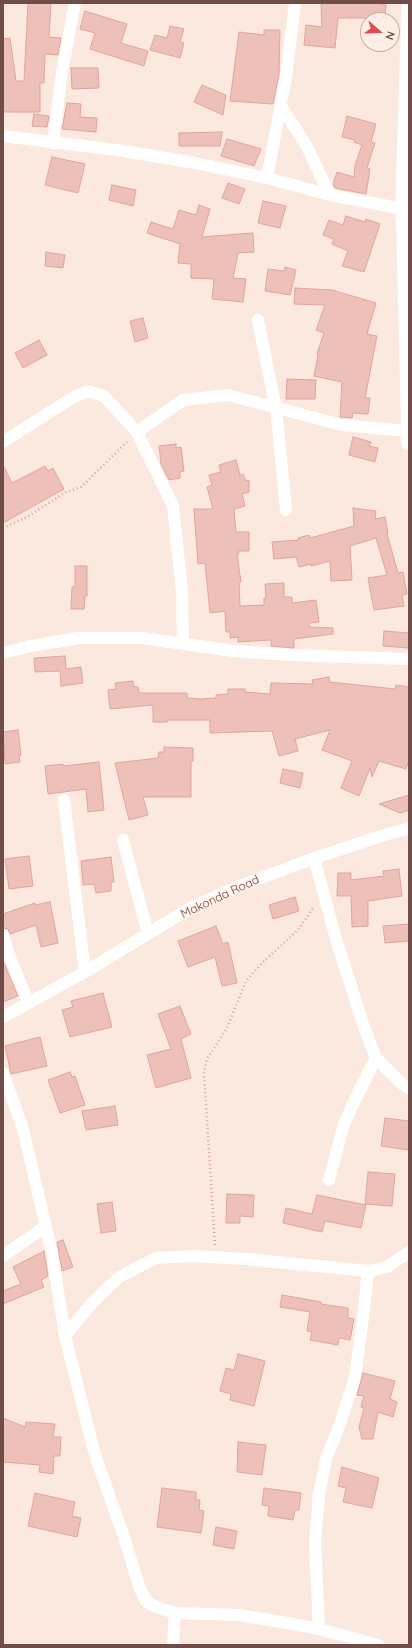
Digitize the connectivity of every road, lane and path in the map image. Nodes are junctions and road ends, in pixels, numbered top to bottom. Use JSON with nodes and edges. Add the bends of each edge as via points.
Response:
{"nodes":[{"id":1,"x":75,"y":3,"type":"edge"},
{"id":2,"x":295,"y":3,"type":"edge"},
{"id":3,"x":409,"y":3,"type":"edge"},
{"id":4,"x":281,"y":106,"type":"junction"},
{"id":5,"x":3,"y":136,"type":"edge"},
{"id":6,"x":53,"y":143,"type":"junction"},
{"id":7,"x":267,"y":178,"type":"junction"},
{"id":8,"x":330,"y":195,"type":"junction"},
{"id":9,"x":405,"y":197,"type":"edge"},
{"id":10,"x":258,"y":320,"type":"dead end"},
{"id":11,"x":276,"y":409,"type":"junction"},
{"id":12,"x":137,"y":432,"type":"junction"},
{"id":13,"x":408,"y":437,"type":"edge"},
{"id":14,"x":3,"y":442,"type":"edge"},
{"id":15,"x":286,"y":510,"type":"dead end"},
{"id":16,"x":3,"y":528,"type":"edge"},
{"id":17,"x":182,"y":643,"type":"junction"},
{"id":18,"x":3,"y":653,"type":"edge"},
{"id":19,"x":409,"y":659,"type":"edge"},
{"id":20,"x":64,"y":800,"type":"dead end"},
{"id":21,"x":409,"y":829,"type":"edge"},
{"id":22,"x":123,"y":840,"type":"dead end"},
{"id":23,"x":314,"y":858,"type":"junction"},
{"id":24,"x":323,"y":891,"type":"junction"},
{"id":25,"x":148,"y":934,"type":"junction"},
{"id":26,"x":3,"y":935,"type":"edge"},
{"id":27,"x":85,"y":972,"type":"junction"},
{"id":28,"x":28,"y":1002,"type":"junction"},
{"id":29,"x":3,"y":1017,"type":"edge"},
{"id":30,"x":376,"y":1058,"type":"junction"},
{"id":31,"x":3,"y":1073,"type":"edge"},
{"id":32,"x":409,"y":1088,"type":"edge"},
{"id":33,"x":328,"y":1180,"type":"dead end"},
{"id":34,"x":46,"y":1226,"type":"junction"},
{"id":35,"x":409,"y":1252,"type":"edge"},
{"id":36,"x":3,"y":1256,"type":"edge"},
{"id":37,"x":216,"y":1257,"type":"junction"},
{"id":38,"x":368,"y":1272,"type":"junction"},
{"id":39,"x":65,"y":1336,"type":"junction"},
{"id":40,"x":176,"y":1613,"type":"junction"},
{"id":41,"x":319,"y":1629,"type":"junction"},
{"id":42,"x":173,"y":1645,"type":"edge"},
{"id":43,"x":378,"y":1645,"type":"edge"}],
"edges":[{"from":1,"to":6,"type":"street","via":[[62,72]]},
{"from":2,"to":4,"type":"street"},
{"from":3,"to":9,"type":"street"},
{"from":4,"to":7,"type":"street"},
{"from":4,"to":8,"type":"street","via":[[306,145]]},
{"from":5,"to":6,"type":"street"},
{"from":6,"to":7,"type":"street","via":[[124,151]]},
{"from":7,"to":8,"type":"street"},
{"from":8,"to":9,"type":"street"},
{"from":9,"to":13,"type":"street"},
{"from":10,"to":11,"type":"street"},
{"from":11,"to":12,"type":"street","via":[[228,395],[183,400]]},
{"from":11,"to":13,"type":"street"},
{"from":11,"to":15,"type":"street"},
{"from":12,"to":14,"type":"street","via":[[104,396],[88,391],[72,398]]},
{"from":12,"to":16,"type":"path","via":[[81,487],[66,492],[27,517]]},
{"from":12,"to":17,"type":"street","via":[[173,506],[182,591]]},
{"from":17,"to":18,"type":"street","via":[[142,638],[78,638]]},
{"from":17,"to":19,"type":"street","via":[[234,651],[290,655]]},
{"from":20,"to":27,"type":"street"},
{"from":21,"to":23,"type":"street","name":"Makonda Road"},
{"from":22,"to":25,"type":"street"},
{"from":23,"to":24,"type":"street"},
{"from":23,"to":25,"type":"street","name":"Makonda Road","via":[[192,907]]},
{"from":24,"to":30,"type":"street","via":[[336,939]]},
{"from":24,"to":37,"type":"path","via":[[298,930],[246,981],[227,1028],[207,1059],[204,1073]]},
{"from":25,"to":27,"type":"street","name":"Makonda Road"},
{"from":26,"to":28,"type":"street"},
{"from":27,"to":28,"type":"street","name":"Makonda Road"},
{"from":28,"to":29,"type":"street","name":"Makonda Road"},
{"from":30,"to":32,"type":"street"},
{"from":30,"to":33,"type":"street","via":[[344,1124]]},
{"from":31,"to":34,"type":"street","via":[[23,1129]]},
{"from":34,"to":36,"type":"street"},
{"from":34,"to":39,"type":"street"},
{"from":35,"to":38,"type":"street","via":[[387,1267]]},
{"from":37,"to":38,"type":"street"},
{"from":37,"to":39,"type":"street","via":[[156,1258],[119,1276],[92,1303]]},
{"from":38,"to":41,"type":"street","via":[[355,1377],[326,1459],[319,1494],[315,1543]]},
{"from":39,"to":40,"type":"street","via":[[95,1455],[140,1589],[146,1601]]},
{"from":40,"to":41,"type":"street","via":[[238,1615]]},
{"from":40,"to":42,"type":"street"},
{"from":41,"to":43,"type":"street"}]}
